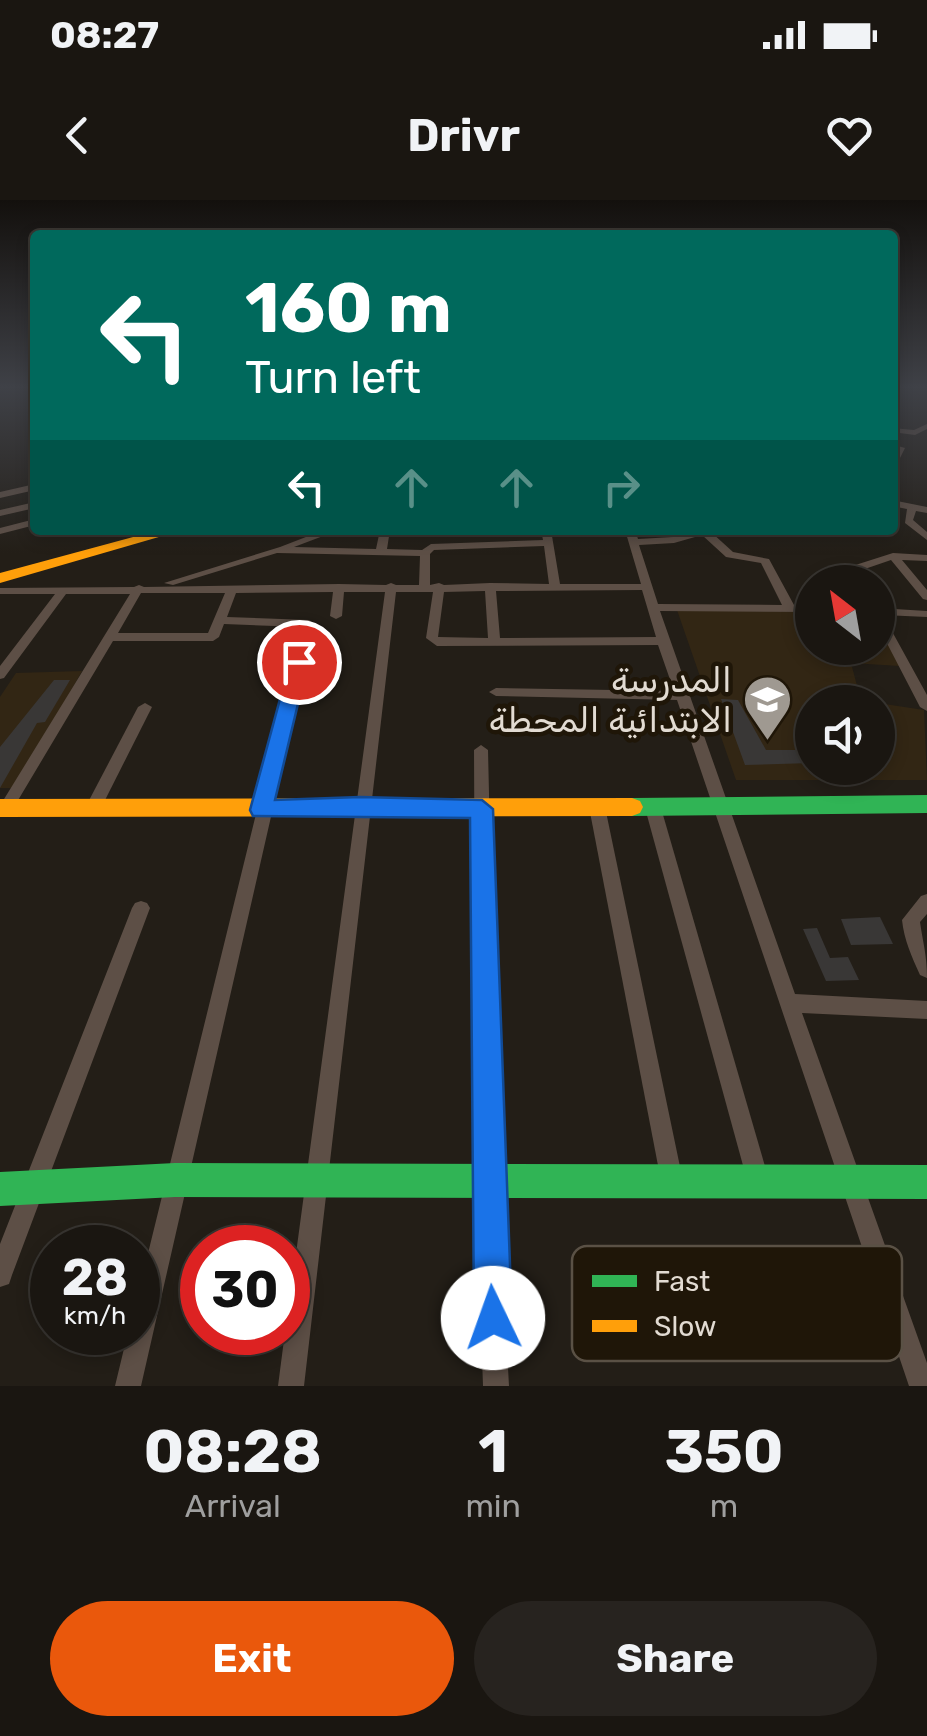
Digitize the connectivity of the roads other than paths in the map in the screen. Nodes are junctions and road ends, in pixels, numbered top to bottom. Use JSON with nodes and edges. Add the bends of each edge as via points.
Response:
{"nodes":[{"id":1,"x":901,"y":448,"type":"dead end"},
{"id":2,"x":898,"y":454,"type":"edge"},
{"id":3,"x":30,"y":488,"type":"edge"},
{"id":4,"x":0,"y":495,"type":"edge"},
{"id":5,"x":898,"y":504,"type":"edge"},
{"id":6,"x":30,"y":506,"type":"edge"},
{"id":7,"x":912,"y":507,"type":"junction"},
{"id":8,"x":927,"y":510,"type":"edge"},
{"id":9,"x":0,"y":513,"type":"edge"},
{"id":10,"x":30,"y":523,"type":"edge"},
{"id":11,"x":0,"y":531,"type":"edge"},
{"id":12,"x":158,"y":535,"type":"edge"},
{"id":13,"x":320,"y":535,"type":"edge"},
{"id":14,"x":384,"y":535,"type":"edge"},
{"id":15,"x":446,"y":535,"type":"edge"},
{"id":16,"x":547,"y":535,"type":"edge"},
{"id":17,"x":692,"y":535,"type":"edge"},
{"id":18,"x":710,"y":535,"type":"edge"},
{"id":19,"x":632,"y":536,"type":"edge"},
{"id":20,"x":927,"y":537,"type":"edge"},
{"id":21,"x":548,"y":543,"type":"junction"},
{"id":22,"x":445,"y":544,"type":"junction"},
{"id":23,"x":276,"y":550,"type":"junction"},
{"id":24,"x":382,"y":552,"type":"junction"},
{"id":25,"x":425,"y":553,"type":"junction"},
{"id":26,"x":893,"y":556,"type":"junction"},
{"id":27,"x":927,"y":558,"type":"edge"},
{"id":28,"x":865,"y":565,"type":"edge"},
{"id":29,"x":0,"y":578,"type":"edge"},
{"id":30,"x":391,"y":586,"type":"junction"},
{"id":31,"x":424,"y":586,"type":"junction"},
{"id":32,"x":439,"y":586,"type":"junction"},
{"id":33,"x":490,"y":586,"type":"junction"},
{"id":34,"x":555,"y":586,"type":"junction"},
{"id":35,"x":339,"y":587,"type":"junction"},
{"id":36,"x":646,"y":587,"type":"junction"},
{"id":37,"x":144,"y":588,"type":"junction"},
{"id":38,"x":232,"y":588,"type":"junction"},
{"id":39,"x":64,"y":589,"type":"junction"},
{"id":40,"x":0,"y":591,"type":"edge"},
{"id":41,"x":927,"y":597,"type":"edge"},
{"id":42,"x":652,"y":607,"type":"junction"},
{"id":43,"x":790,"y":609,"type":"junction"},
{"id":44,"x":795,"y":609,"type":"edge"},
{"id":45,"x":895,"y":614,"type":"edge"},
{"id":46,"x":927,"y":614,"type":"edge"},
{"id":47,"x":336,"y":616,"type":"dead end"},
{"id":48,"x":220,"y":620,"type":"junction"},
{"id":49,"x":110,"y":637,"type":"junction"},
{"id":50,"x":664,"y":641,"type":"junction"},
{"id":51,"x":494,"y":642,"type":"junction"},
{"id":52,"x":895,"y":646,"type":"edge"},
{"id":53,"x":0,"y":675,"type":"edge"},
{"id":54,"x":496,"y":692,"type":"dead end"},
{"id":55,"x":684,"y":696,"type":"junction"},
{"id":56,"x":927,"y":706,"type":"edge"},
{"id":57,"x":145,"y":707,"type":"dead end"},
{"id":58,"x":480,"y":750,"type":"dead end"},
{"id":59,"x":927,"y":804,"type":"edge"},
{"id":60,"x":721,"y":805,"type":"junction"},
{"id":61,"x":360,"y":806,"type":"junction"},
{"id":62,"x":597,"y":807,"type":"junction"},
{"id":63,"x":93,"y":808,"type":"junction"},
{"id":64,"x":652,"y":808,"type":"junction"},
{"id":65,"x":482,"y":809,"type":"junction"},
{"id":66,"x":261,"y":810,"type":"junction"},
{"id":67,"x":4,"y":812,"type":"edge"},
{"id":68,"x":927,"y":900,"type":"edge"},
{"id":69,"x":141,"y":908,"type":"dead end"},
{"id":70,"x":927,"y":970,"type":"edge"},
{"id":71,"x":791,"y":1003,"type":"junction"},
{"id":72,"x":927,"y":1010,"type":"edge"},
{"id":73,"x":315,"y":1179,"type":"junction"},
{"id":74,"x":852,"y":1179,"type":"junction"},
{"id":75,"x":175,"y":1180,"type":"junction"},
{"id":76,"x":758,"y":1180,"type":"junction"},
{"id":77,"x":672,"y":1182,"type":"junction"},
{"id":78,"x":927,"y":1182,"type":"edge"},
{"id":79,"x":487,"y":1183,"type":"junction"},
{"id":80,"x":31,"y":1189,"type":"junction"},
{"id":81,"x":0,"y":1190,"type":"edge"},
{"id":82,"x":875,"y":1246,"type":"edge"},
{"id":83,"x":0,"y":1274,"type":"edge"},
{"id":84,"x":902,"y":1327,"type":"edge"},
{"id":85,"x":128,"y":1386,"type":"edge"},
{"id":86,"x":291,"y":1386,"type":"edge"},
{"id":87,"x":496,"y":1386,"type":"edge"},
{"id":88,"x":922,"y":1386,"type":"edge"}],
"edges":[{"from":1,"to":2,"type":"street"},
{"from":3,"to":4,"type":"street"},
{"from":5,"to":7,"type":"street"},
{"from":6,"to":9,"type":"street"},
{"from":7,"to":8,"type":"street"},
{"from":7,"to":20,"type":"street","via":[[908,520]]},
{"from":10,"to":11,"type":"street"},
{"from":12,"to":29,"type":"street"},
{"from":13,"to":23,"type":"street"},
{"from":14,"to":24,"type":"street"},
{"from":15,"to":22,"type":"street"},
{"from":16,"to":21,"type":"street"},
{"from":17,"to":19,"type":"street"},
{"from":18,"to":43,"type":"street","via":[[730,555],[765,560]]},
{"from":19,"to":36,"type":"street"},
{"from":21,"to":22,"type":"street"},
{"from":21,"to":34,"type":"street"},
{"from":22,"to":25,"type":"street"},
{"from":23,"to":24,"type":"street"},
{"from":23,"to":37,"type":"street"},
{"from":24,"to":25,"type":"street"},
{"from":25,"to":31,"type":"street"},
{"from":26,"to":27,"type":"street"},
{"from":26,"to":28,"type":"street"},
{"from":26,"to":41,"type":"street"},
{"from":30,"to":31,"type":"street"},
{"from":30,"to":35,"type":"street"},
{"from":30,"to":61,"type":"street"},
{"from":31,"to":32,"type":"street"},
{"from":32,"to":33,"type":"street"},
{"from":32,"to":51,"type":"street","via":[[432,638],[446,644]]},
{"from":33,"to":34,"type":"street"},
{"from":33,"to":51,"type":"street"},
{"from":34,"to":36,"type":"street"},
{"from":35,"to":38,"type":"street"},
{"from":35,"to":47,"type":"street"},
{"from":36,"to":42,"type":"street"},
{"from":37,"to":38,"type":"street"},
{"from":37,"to":39,"type":"street"},
{"from":37,"to":49,"type":"street"},
{"from":38,"to":48,"type":"street"},
{"from":39,"to":40,"type":"street"},
{"from":39,"to":53,"type":"street"},
{"from":42,"to":43,"type":"street"},
{"from":42,"to":50,"type":"street"},
{"from":43,"to":44,"type":"street"},
{"from":45,"to":46,"type":"street"},
{"from":48,"to":49,"type":"street","via":[[209,639]]},
{"from":48,"to":66,"type":"street","via":[[308,624]]},
{"from":49,"to":67,"type":"street"},
{"from":50,"to":51,"type":"street"},
{"from":50,"to":55,"type":"street"},
{"from":52,"to":56,"type":"street"},
{"from":54,"to":55,"type":"street"},
{"from":55,"to":60,"type":"street"},
{"from":57,"to":63,"type":"street"},
{"from":58,"to":65,"type":"street"},
{"from":59,"to":60,"type":"street"},
{"from":60,"to":64,"type":"street"},
{"from":60,"to":71,"type":"street"},
{"from":61,"to":65,"type":"street"},
{"from":61,"to":66,"type":"street"},
{"from":61,"to":73,"type":"street"},
{"from":62,"to":64,"type":"street"},
{"from":62,"to":65,"type":"street"},
{"from":62,"to":77,"type":"street"},
{"from":63,"to":66,"type":"street"},
{"from":63,"to":67,"type":"street"},
{"from":64,"to":76,"type":"street"},
{"from":65,"to":79,"type":"street"},
{"from":66,"to":75,"type":"street"},
{"from":68,"to":70,"type":"street","via":[[911,920]]},
{"from":69,"to":80,"type":"street"},
{"from":71,"to":72,"type":"street"},
{"from":71,"to":74,"type":"street"},
{"from":73,"to":75,"type":"street"},
{"from":73,"to":79,"type":"street"},
{"from":73,"to":86,"type":"street"},
{"from":74,"to":76,"type":"street"},
{"from":74,"to":78,"type":"street"},
{"from":74,"to":82,"type":"street"},
{"from":75,"to":80,"type":"street"},
{"from":75,"to":85,"type":"street"},
{"from":76,"to":77,"type":"street"},
{"from":77,"to":79,"type":"street"},
{"from":79,"to":87,"type":"street"},
{"from":80,"to":81,"type":"street"},
{"from":80,"to":83,"type":"street"},
{"from":84,"to":88,"type":"street"}]}
